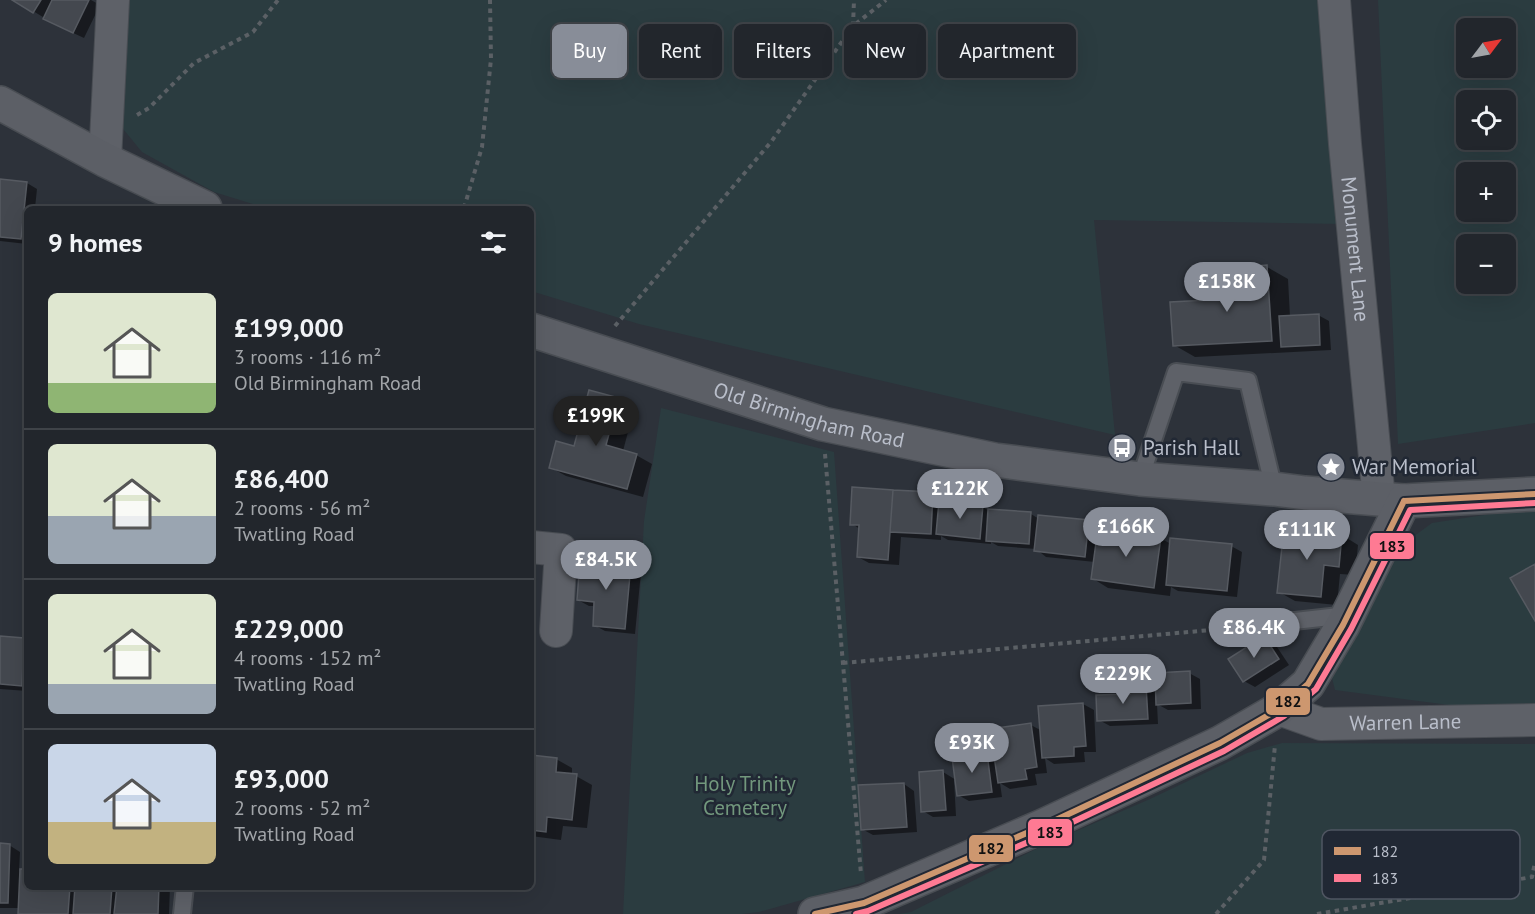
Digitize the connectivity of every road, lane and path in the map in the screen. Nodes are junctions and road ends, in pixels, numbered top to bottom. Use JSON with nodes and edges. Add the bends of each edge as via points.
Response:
{"nodes":[{"id":1,"x":113,"y":0,"type":"edge"},
{"id":2,"x":278,"y":0,"type":"edge"},
{"id":3,"x":490,"y":0,"type":"edge"},
{"id":4,"x":854,"y":0,"type":"edge"},
{"id":5,"x":886,"y":0,"type":"edge"},
{"id":6,"x":1334,"y":0,"type":"edge"},
{"id":7,"x":853,"y":24,"type":"edge"},
{"id":8,"x":856,"y":24,"type":"edge"},
{"id":9,"x":844,"y":39,"type":"edge"},
{"id":10,"x":0,"y":103,"type":"edge"},
{"id":11,"x":106,"y":147,"type":"junction"},
{"id":12,"x":200,"y":206,"type":"edge"},
{"id":13,"x":465,"y":206,"type":"edge"},
{"id":14,"x":534,"y":331,"type":"edge"},
{"id":15,"x":595,"y":350,"type":"junction"},
{"id":16,"x":823,"y":424,"type":"junction"},
{"id":17,"x":1140,"y":479,"type":"junction"},
{"id":18,"x":1274,"y":489,"type":"junction"},
{"id":19,"x":1535,"y":494,"type":"edge"},
{"id":20,"x":1392,"y":500,"type":"junction"},
{"id":21,"x":534,"y":547,"type":"edge"},
{"id":22,"x":1348,"y":615,"type":"junction"},
{"id":23,"x":1241,"y":627,"type":"joint"},
{"id":24,"x":556,"y":631,"type":"dead end"},
{"id":25,"x":843,"y":663,"type":"junction"},
{"id":26,"x":1279,"y":709,"type":"junction"},
{"id":27,"x":1535,"y":720,"type":"edge"},
{"id":28,"x":1535,"y":862,"type":"edge"},
{"id":29,"x":1533,"y":877,"type":"edge"},
{"id":30,"x":185,"y":890,"type":"edge"},
{"id":31,"x":1405,"y":899,"type":"edge"},
{"id":32,"x":864,"y":903,"type":"junction"},
{"id":33,"x":182,"y":914,"type":"edge"},
{"id":34,"x":815,"y":914,"type":"edge"},
{"id":35,"x":1216,"y":914,"type":"edge"},
{"id":36,"x":1317,"y":914,"type":"edge"}],
"edges":[{"from":1,"to":11,"type":"street"},
{"from":2,"to":11,"type":"path","via":[[253,32],[194,63]]},
{"from":3,"to":13,"type":"path","via":[[491,59],[482,147]]},
{"from":4,"to":7,"type":"path"},
{"from":5,"to":8,"type":"path"},
{"from":6,"to":20,"type":"street","name":"Monument Lane","via":[[1345,144]]},
{"from":9,"to":15,"type":"path","via":[[771,142]]},
{"from":10,"to":11,"type":"main road"},
{"from":11,"to":12,"type":"main road"},
{"from":14,"to":15,"type":"main road","name":"Old Birmingham Road"},
{"from":15,"to":16,"type":"main road","name":"Old Birmingham Road"},
{"from":16,"to":17,"type":"main road","name":"Old Birmingham Road","via":[[995,460]]},
{"from":16,"to":25,"type":"path"},
{"from":17,"to":18,"type":"main road","name":"Old Birmingham Road"},
{"from":17,"to":18,"type":"lane","via":[[1176,372],[1248,381]]},
{"from":18,"to":20,"type":"main road","name":"Old Birmingham Road"},
{"from":19,"to":20,"type":"main road","name":"Old Birmingham Road"},
{"from":20,"to":22,"type":"main road"},
{"from":21,"to":24,"type":"street","via":[[561,550]]},
{"from":22,"to":23,"type":"lane"},
{"from":22,"to":26,"type":"main road","via":[[1308,684]]},
{"from":23,"to":25,"type":"path"},
{"from":25,"to":32,"type":"path"},
{"from":26,"to":27,"type":"street","name":"Warren Lane","via":[[1321,724]]},
{"from":26,"to":32,"type":"main road","via":[[1141,781]]},
{"from":26,"to":35,"type":"path","via":[[1264,860]]},
{"from":28,"to":29,"type":"path"},
{"from":30,"to":33,"type":"lane"},
{"from":31,"to":36,"type":"path"},
{"from":32,"to":34,"type":"main road"}]}
